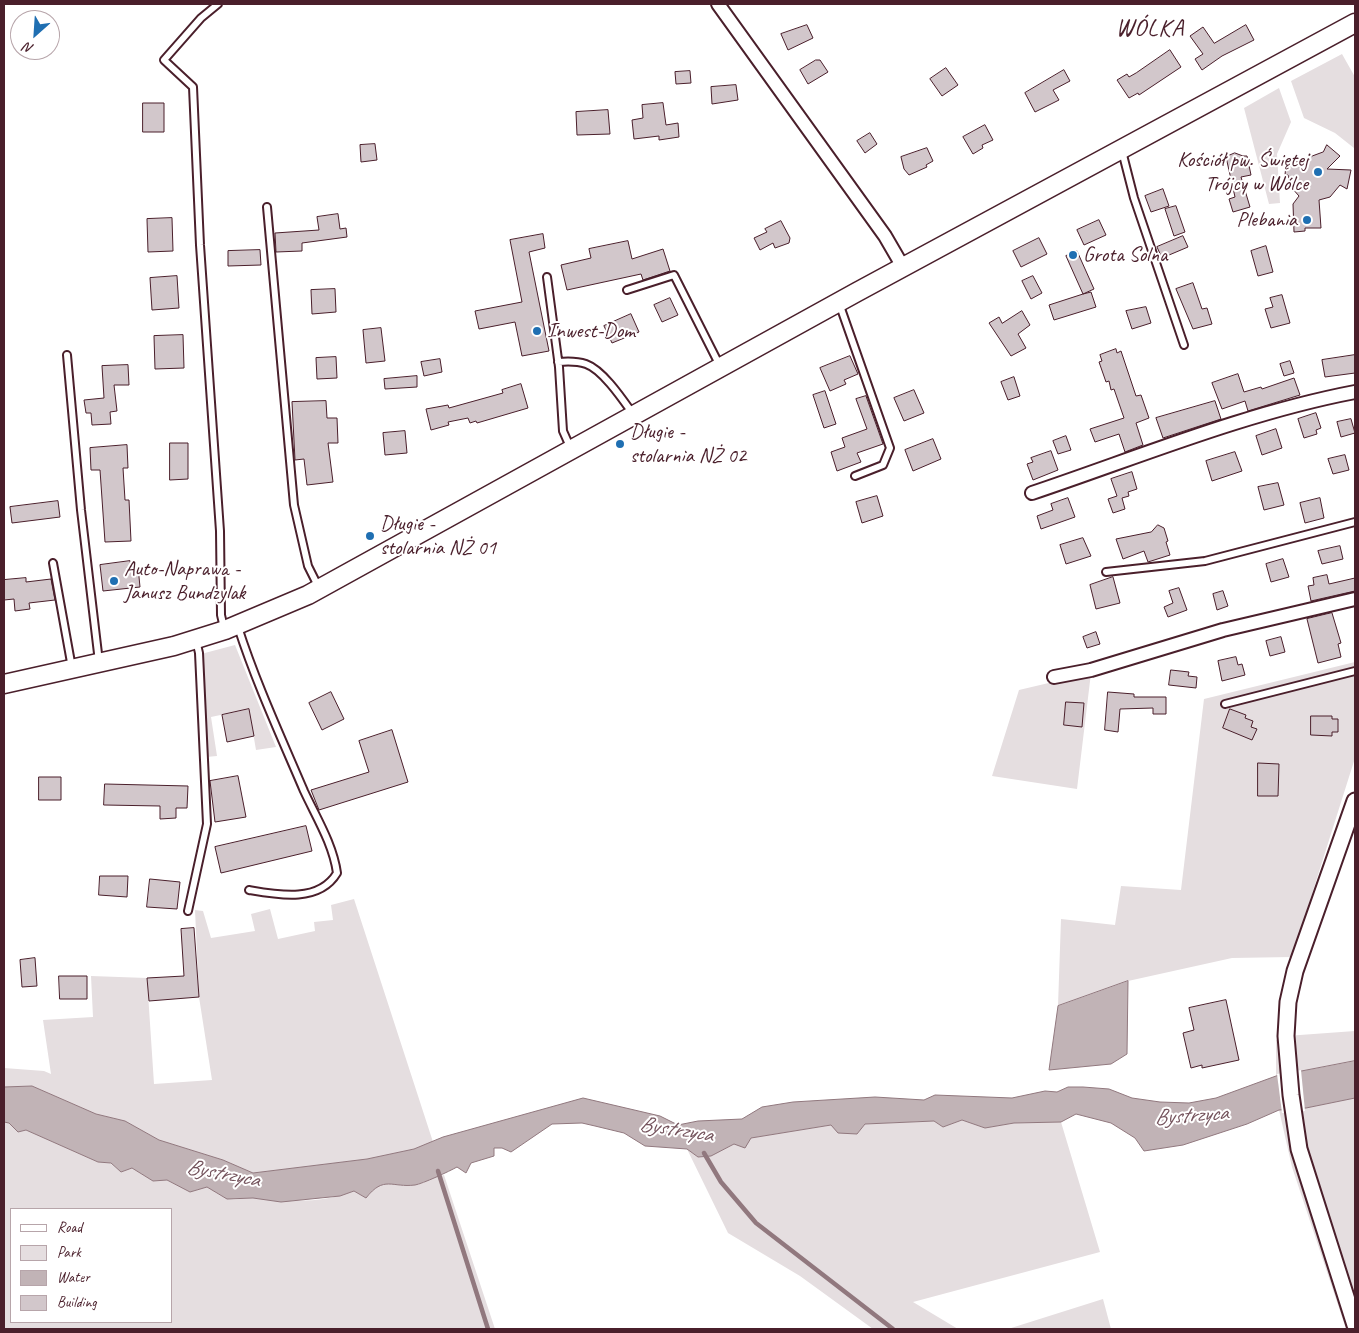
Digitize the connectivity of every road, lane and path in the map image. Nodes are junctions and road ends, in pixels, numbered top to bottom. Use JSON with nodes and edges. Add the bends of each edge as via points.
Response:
{"nodes":[{"id":1,"x":218,"y":4,"type":"edge"},
{"id":2,"x":718,"y":4,"type":"edge"},
{"id":3,"x":1354,"y":27,"type":"edge"},
{"id":4,"x":1121,"y":150,"type":"junction"},
{"id":5,"x":267,"y":207,"type":"dead end"},
{"id":6,"x":903,"y":267,"type":"junction"},
{"id":7,"x":547,"y":277,"type":"dead end"},
{"id":8,"x":628,"y":290,"type":"dead end"},
{"id":9,"x":838,"y":302,"type":"junction"},
{"id":10,"x":1184,"y":344,"type":"dead end"},
{"id":11,"x":67,"y":355,"type":"dead end"},
{"id":12,"x":558,"y":362,"type":"junction"},
{"id":13,"x":720,"y":367,"type":"junction"},
{"id":14,"x":1355,"y":392,"type":"edge"},
{"id":15,"x":634,"y":415,"type":"junction"},
{"id":16,"x":571,"y":450,"type":"junction"},
{"id":17,"x":855,"y":476,"type":"dead end"},
{"id":18,"x":1032,"y":494,"type":"dead end"},
{"id":19,"x":1355,"y":522,"type":"edge"},
{"id":20,"x":53,"y":563,"type":"dead end"},
{"id":21,"x":1106,"y":572,"type":"dead end"},
{"id":22,"x":320,"y":589,"type":"junction"},
{"id":23,"x":1355,"y":599,"type":"edge"},
{"id":24,"x":231,"y":627,"type":"junction"},
{"id":25,"x":195,"y":639,"type":"junction"},
{"id":26,"x":99,"y":663,"type":"junction"},
{"id":27,"x":72,"y":669,"type":"junction"},
{"id":28,"x":1355,"y":671,"type":"edge"},
{"id":29,"x":1054,"y":677,"type":"dead end"},
{"id":30,"x":4,"y":684,"type":"edge"},
{"id":31,"x":1225,"y":704,"type":"dead end"},
{"id":32,"x":1355,"y":801,"type":"edge"},
{"id":33,"x":249,"y":890,"type":"dead end"},
{"id":34,"x":188,"y":911,"type":"dead end"},
{"id":35,"x":1355,"y":1325,"type":"edge"}],
"edges":[{"from":1,"to":24,"type":"lane","via":[[201,18],[164,60],[193,87],[200,245],[220,531],[221,615]]},
{"from":2,"to":6,"type":"street","via":[[885,236]]},
{"from":3,"to":4,"type":"main road"},
{"from":4,"to":6,"type":"main road"},
{"from":4,"to":10,"type":"lane"},
{"from":5,"to":22,"type":"lane","via":[[294,505],[308,566]]},
{"from":6,"to":9,"type":"main road"},
{"from":7,"to":12,"type":"lane"},
{"from":8,"to":13,"type":"lane","via":[[674,275]]},
{"from":9,"to":13,"type":"main road"},
{"from":9,"to":17,"type":"lane","via":[[890,448],[883,465]]},
{"from":11,"to":26,"type":"lane"},
{"from":12,"to":15,"type":"lane","via":[[588,364]]},
{"from":12,"to":16,"type":"lane","via":[[563,431]]},
{"from":13,"to":15,"type":"main road"},
{"from":14,"to":18,"type":"street","via":[[1309,401],[1249,419]]},
{"from":15,"to":16,"type":"main road"},
{"from":16,"to":22,"type":"main road"},
{"from":19,"to":21,"type":"lane","via":[[1205,561]]},
{"from":20,"to":27,"type":"lane"},
{"from":22,"to":24,"type":"main road"},
{"from":23,"to":29,"type":"street","via":[[1223,630],[1091,670]]},
{"from":24,"to":25,"type":"main road"},
{"from":24,"to":33,"type":"lane","via":[[325,835],[337,872],[324,888],[311,892],[283,896]]},
{"from":25,"to":26,"type":"main road"},
{"from":25,"to":34,"type":"lane","via":[[199,653],[207,824]]},
{"from":26,"to":27,"type":"main road"},
{"from":27,"to":30,"type":"main road"},
{"from":28,"to":31,"type":"lane"},
{"from":32,"to":35,"type":"street","via":[[1295,971],[1287,1013],[1288,1060],[1302,1162]]}]}
